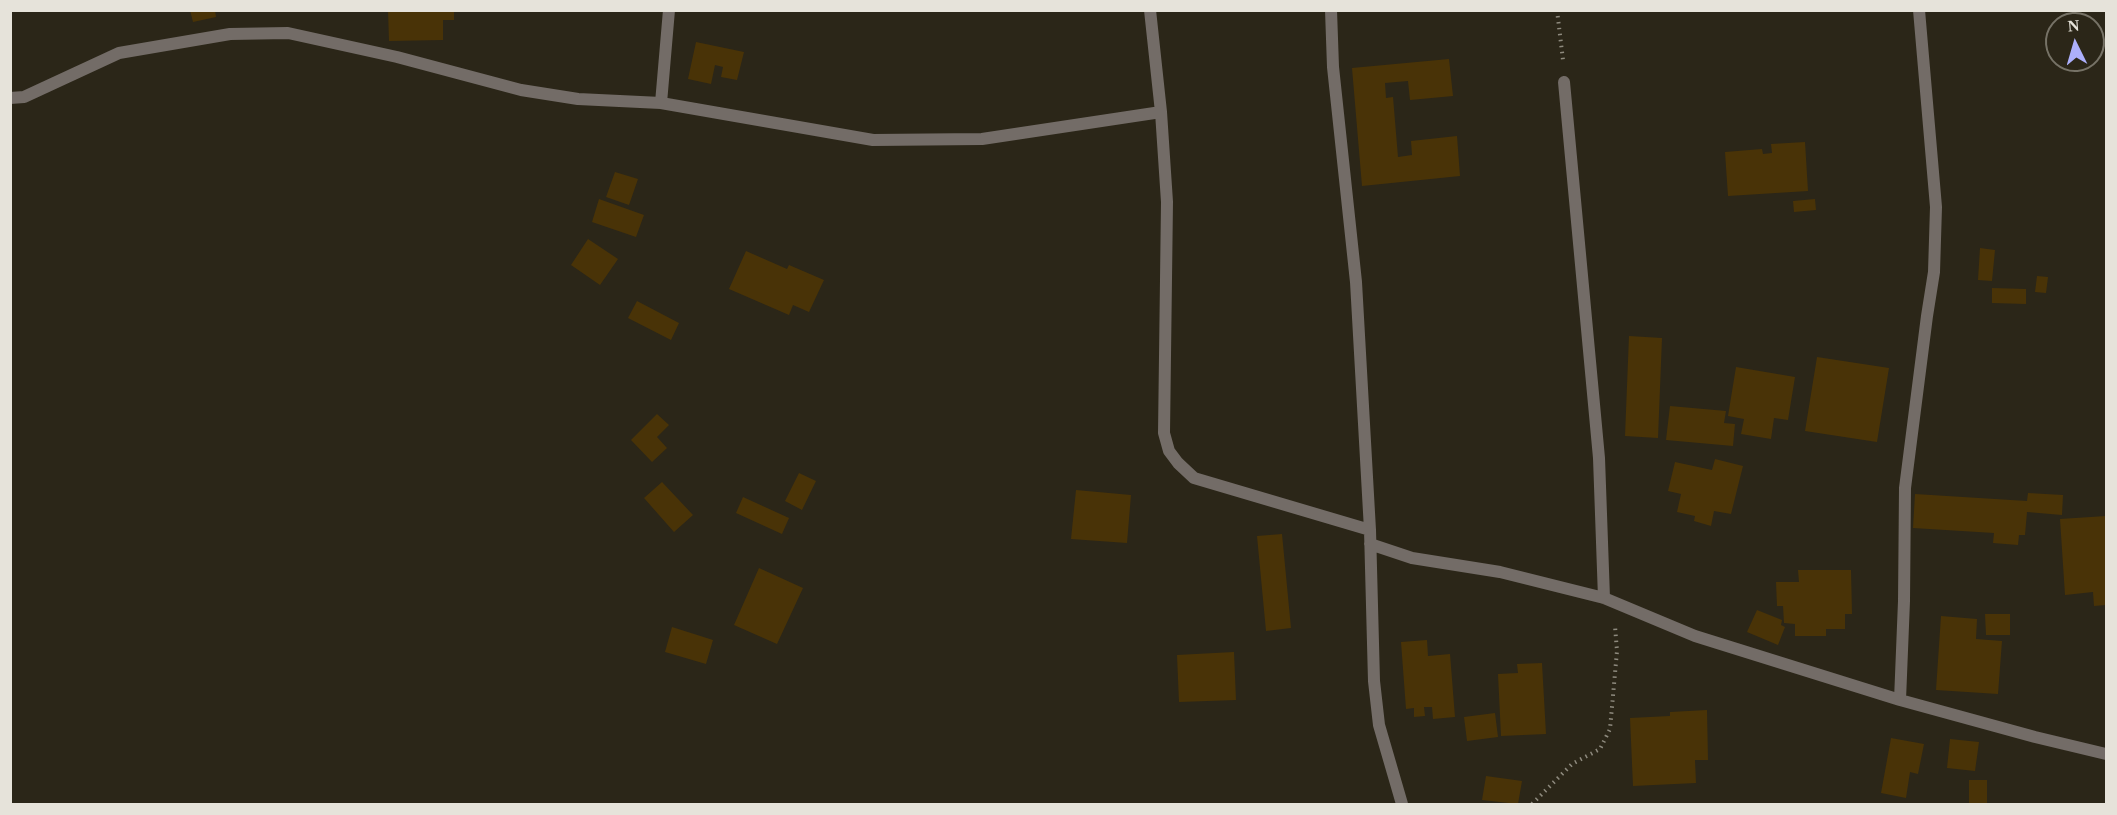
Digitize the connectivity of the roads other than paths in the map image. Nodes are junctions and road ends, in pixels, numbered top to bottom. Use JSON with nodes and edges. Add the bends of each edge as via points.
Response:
{"nodes":[{"id":1,"x":669,"y":10,"type":"edge"},
{"id":2,"x":1150,"y":10,"type":"edge"},
{"id":3,"x":1331,"y":10,"type":"edge"},
{"id":4,"x":1919,"y":10,"type":"edge"},
{"id":5,"x":1564,"y":82,"type":"road end"},
{"id":6,"x":10,"y":98,"type":"edge"},
{"id":7,"x":661,"y":103,"type":"junction"},
{"id":8,"x":1161,"y":112,"type":"junction"},
{"id":9,"x":1370,"y":530,"type":"junction"},
{"id":10,"x":1370,"y":544,"type":"junction"},
{"id":11,"x":1609,"y":600,"type":"junction"},
{"id":12,"x":1900,"y":700,"type":"junction"},
{"id":13,"x":2106,"y":754,"type":"edge"},
{"id":14,"x":1402,"y":804,"type":"edge"}],
"edges":[{"from":1,"to":7,"type":"street"},
{"from":2,"to":8,"type":"street"},
{"from":3,"to":9,"type":"street","via":[[1333,67],[1356,282]]},
{"from":4,"to":12,"type":"street","via":[[1936,207],[1935,261],[1905,488]]},
{"from":5,"to":11,"type":"street"},
{"from":6,"to":7,"type":"street","via":[[24,97],[119,53],[230,34],[288,33],[521,90],[578,99]]},
{"from":7,"to":8,"type":"street","via":[[873,140],[982,139]]},
{"from":8,"to":9,"type":"street","via":[[1167,202],[1164,433],[1169,451],[1194,478]]},
{"from":9,"to":10,"type":"street"},
{"from":10,"to":11,"type":"street","via":[[1413,558],[1500,572]]},
{"from":10,"to":14,"type":"street","via":[[1378,714]]},
{"from":11,"to":12,"type":"street","via":[[1695,636]]},
{"from":12,"to":13,"type":"street"}]}
